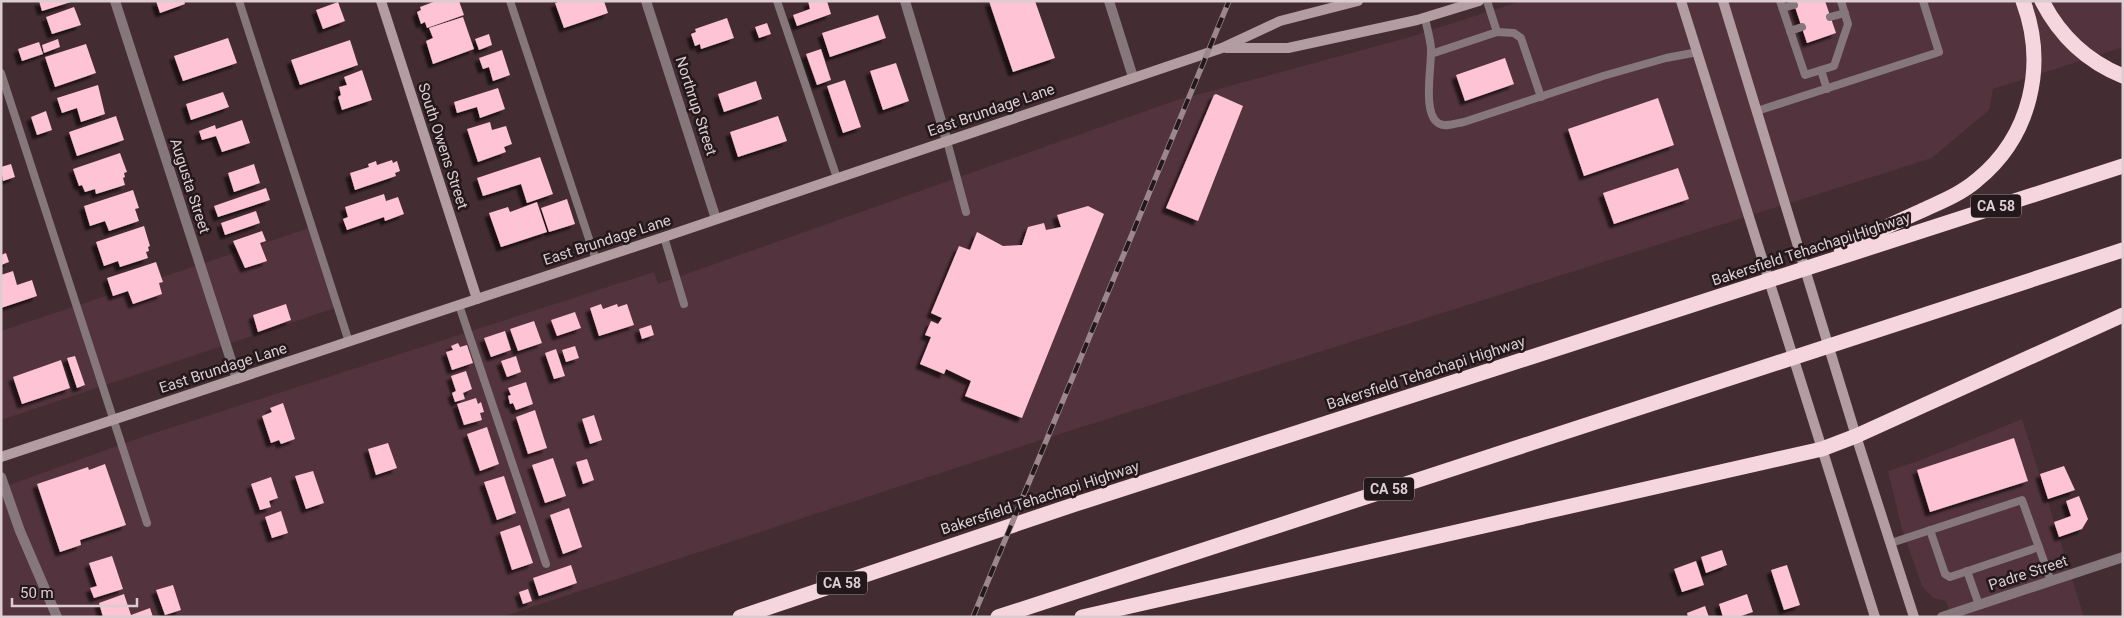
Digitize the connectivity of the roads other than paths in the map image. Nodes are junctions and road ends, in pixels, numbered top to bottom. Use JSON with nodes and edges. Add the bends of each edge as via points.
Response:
{"nodes":[{"id":1,"x":115,"y":1,"type":"edge"},
{"id":2,"x":239,"y":1,"type":"edge"},
{"id":3,"x":380,"y":1,"type":"edge"},
{"id":4,"x":510,"y":1,"type":"edge"},
{"id":5,"x":646,"y":1,"type":"edge"},
{"id":6,"x":777,"y":1,"type":"edge"},
{"id":7,"x":905,"y":1,"type":"edge"},
{"id":8,"x":1109,"y":1,"type":"edge"},
{"id":9,"x":1358,"y":1,"type":"edge"},
{"id":10,"x":1479,"y":1,"type":"edge"},
{"id":11,"x":1487,"y":1,"type":"edge"},
{"id":12,"x":1681,"y":1,"type":"edge"},
{"id":13,"x":1722,"y":1,"type":"edge"},
{"id":14,"x":1841,"y":1,"type":"edge"},
{"id":15,"x":1923,"y":1,"type":"edge"},
{"id":16,"x":2023,"y":1,"type":"edge"},
{"id":17,"x":2042,"y":1,"type":"edge"},
{"id":18,"x":1781,"y":5,"type":"edge"},
{"id":19,"x":1794,"y":5,"type":"dead end"},
{"id":20,"x":1845,"y":13,"type":"junction"},
{"id":21,"x":1830,"y":17,"type":"dead end"},
{"id":22,"x":1425,"y":18,"type":"junction"},
{"id":23,"x":1802,"y":27,"type":"dead end"},
{"id":24,"x":1790,"y":31,"type":"junction"},
{"id":25,"x":1497,"y":32,"type":"junction"},
{"id":26,"x":1222,"y":48,"type":"junction"},
{"id":27,"x":1698,"y":52,"type":"junction"},
{"id":28,"x":1431,"y":54,"type":"junction"},
{"id":29,"x":1821,"y":70,"type":"junction"},
{"id":30,"x":1,"y":74,"type":"edge"},
{"id":31,"x":2123,"y":76,"type":"edge"},
{"id":32,"x":1133,"y":77,"type":"junction"},
{"id":33,"x":1827,"y":88,"type":"junction"},
{"id":34,"x":1541,"y":96,"type":"junction"},
{"id":35,"x":1757,"y":112,"type":"junction"},
{"id":36,"x":947,"y":141,"type":"junction"},
{"id":37,"x":2123,"y":166,"type":"edge"},
{"id":38,"x":837,"y":178,"type":"junction"},
{"id":39,"x":966,"y":212,"type":"dead end"},
{"id":40,"x":716,"y":219,"type":"junction"},
{"id":41,"x":664,"y":237,"type":"junction"},
{"id":42,"x":1866,"y":242,"type":"junction"},
{"id":43,"x":2123,"y":250,"type":"edge"},
{"id":44,"x":596,"y":260,"type":"junction"},
{"id":45,"x":477,"y":299,"type":"junction"},
{"id":46,"x":684,"y":304,"type":"dead end"},
{"id":47,"x":459,"y":305,"type":"junction"},
{"id":48,"x":2123,"y":315,"type":"edge"},
{"id":49,"x":349,"y":342,"type":"junction"},
{"id":50,"x":237,"y":379,"type":"junction"},
{"id":51,"x":112,"y":420,"type":"junction"},
{"id":52,"x":1856,"y":436,"type":"junction"},
{"id":53,"x":1822,"y":449,"type":"junction"},
{"id":54,"x":1,"y":457,"type":"edge"},
{"id":55,"x":1,"y":477,"type":"edge"},
{"id":56,"x":147,"y":523,"type":"dead end"},
{"id":57,"x":1930,"y":530,"type":"junction"},
{"id":58,"x":1891,"y":543,"type":"junction"},
{"id":59,"x":2039,"y":547,"type":"junction"},
{"id":60,"x":2123,"y":557,"type":"edge"},
{"id":61,"x":546,"y":564,"type":"dead end"},
{"id":62,"x":1968,"y":571,"type":"junction"},
{"id":63,"x":2051,"y":581,"type":"junction"},
{"id":64,"x":1980,"y":604,"type":"junction"},
{"id":65,"x":57,"y":617,"type":"edge"},
{"id":66,"x":740,"y":617,"type":"edge"},
{"id":67,"x":998,"y":617,"type":"edge"},
{"id":68,"x":1082,"y":617,"type":"edge"},
{"id":69,"x":1876,"y":617,"type":"edge"},
{"id":70,"x":1914,"y":617,"type":"edge"},
{"id":71,"x":1942,"y":617,"type":"edge"}],
"edges":[{"from":1,"to":50,"type":"street","name":"Augusta Street"},
{"from":2,"to":49,"type":"lane"},
{"from":3,"to":45,"type":"main road","name":"South Owens Street"},
{"from":4,"to":44,"type":"lane"},
{"from":5,"to":40,"type":"street","name":"Northrup Street"},
{"from":6,"to":38,"type":"lane"},
{"from":7,"to":36,"type":"street"},
{"from":8,"to":32,"type":"street"},
{"from":9,"to":26,"type":"main road","name":"East Brundage Lane","via":[[1280,21]]},
{"from":10,"to":22,"type":"main road","name":"East Brundage Lane"},
{"from":11,"to":25,"type":"lane"},
{"from":12,"to":27,"type":"main road"},
{"from":13,"to":35,"type":"main road"},
{"from":14,"to":20,"type":"lane"},
{"from":15,"to":33,"type":"lane","via":[[1939,52]]},
{"from":16,"to":42,"type":"highway","via":[[2033,36],[2035,65],[2032,92],[2012,141],[1977,181]]},
{"from":17,"to":31,"type":"highway","via":[[2067,39],[2107,70]]},
{"from":18,"to":19,"type":"lane"},
{"from":18,"to":24,"type":"lane"},
{"from":20,"to":21,"type":"lane"},
{"from":20,"to":29,"type":"lane","via":[[1848,24],[1834,66]]},
{"from":22,"to":26,"type":"main road","name":"East Brundage Lane","via":[[1288,48]]},
{"from":22,"to":28,"type":"lane"},
{"from":23,"to":24,"type":"lane"},
{"from":24,"to":29,"type":"lane","via":[[1805,75]]},
{"from":25,"to":28,"type":"lane"},
{"from":25,"to":34,"type":"lane","via":[[1514,32],[1521,38]]},
{"from":26,"to":32,"type":"main road","name":"East Brundage Lane"},
{"from":27,"to":34,"type":"lane","via":[[1640,65]]},
{"from":27,"to":53,"type":"main road"},
{"from":28,"to":34,"type":"lane","via":[[1429,106],[1439,124],[1464,122]]},
{"from":29,"to":33,"type":"lane"},
{"from":30,"to":51,"type":"lane"},
{"from":32,"to":36,"type":"main road","name":"East Brundage Lane"},
{"from":33,"to":35,"type":"lane"},
{"from":35,"to":52,"type":"main road"},
{"from":36,"to":38,"type":"main road","name":"East Brundage Lane"},
{"from":36,"to":39,"type":"lane"},
{"from":37,"to":42,"type":"highway","name":"Bakersfield Tehachapi Highway","number":"CA 58"},
{"from":38,"to":40,"type":"main road","name":"East Brundage Lane"},
{"from":40,"to":41,"type":"main road","name":"East Brundage Lane"},
{"from":41,"to":44,"type":"main road","name":"East Brundage Lane"},
{"from":41,"to":46,"type":"lane"},
{"from":42,"to":66,"type":"highway","name":"Bakersfield Tehachapi Highway","number":"CA 58","via":[[1715,299],[1076,504]]},
{"from":43,"to":67,"type":"highway","number":"CA 58"},
{"from":44,"to":45,"type":"main road","name":"East Brundage Lane"},
{"from":45,"to":47,"type":"main road","name":"East Brundage Lane"},
{"from":47,"to":49,"type":"main road","name":"East Brundage Lane"},
{"from":47,"to":61,"type":"lane"},
{"from":48,"to":52,"type":"highway"},
{"from":49,"to":50,"type":"main road","name":"East Brundage Lane"},
{"from":50,"to":51,"type":"main road","name":"East Brundage Lane"},
{"from":51,"to":54,"type":"main road","name":"East Brundage Lane"},
{"from":51,"to":56,"type":"lane"},
{"from":52,"to":53,"type":"highway"},
{"from":52,"to":58,"type":"main road"},
{"from":53,"to":68,"type":"highway"},
{"from":53,"to":69,"type":"main road"},
{"from":55,"to":65,"type":"street"},
{"from":57,"to":58,"type":"lane"},
{"from":57,"to":59,"type":"lane","via":[[2022,500]]},
{"from":57,"to":62,"type":"lane","via":[[1945,574],[1950,577]]},
{"from":58,"to":70,"type":"main road"},
{"from":59,"to":62,"type":"lane"},
{"from":59,"to":63,"type":"lane"},
{"from":60,"to":63,"type":"street","name":"Padre Street"},
{"from":62,"to":64,"type":"lane"},
{"from":63,"to":64,"type":"street","name":"Padre Street"},
{"from":64,"to":71,"type":"street","name":"Padre Street"}]}
